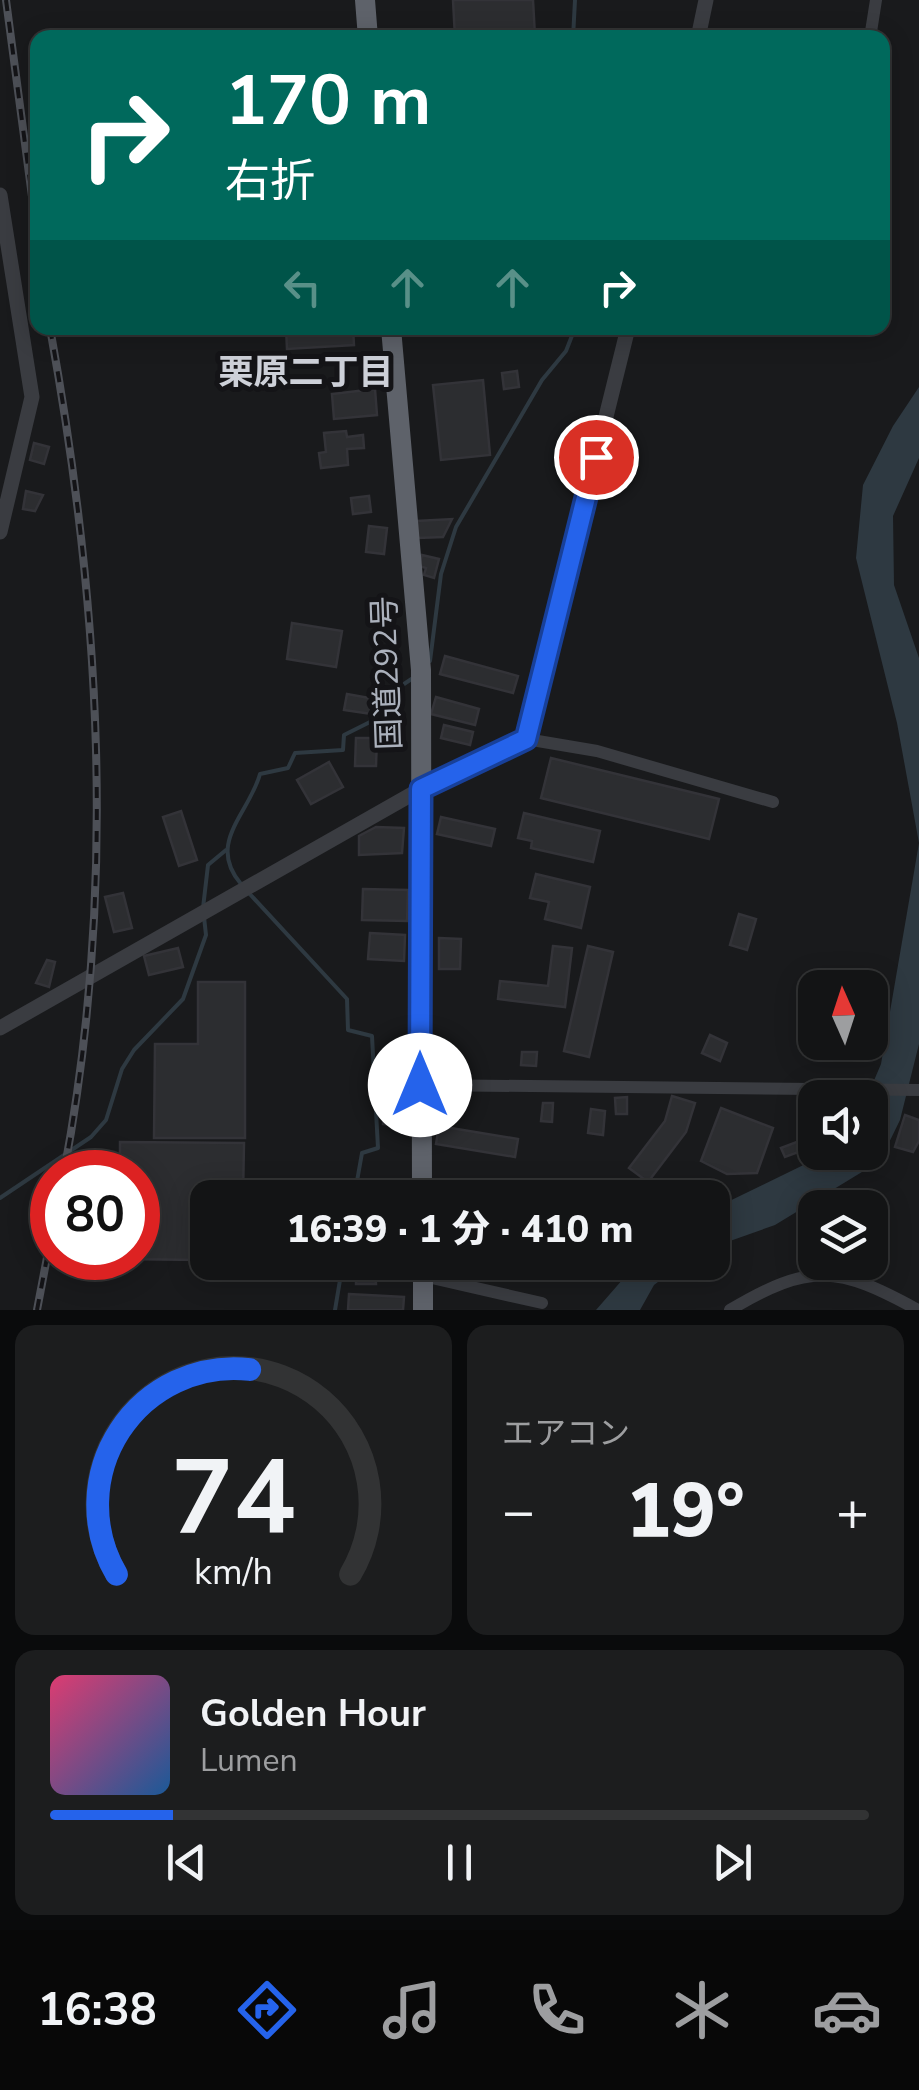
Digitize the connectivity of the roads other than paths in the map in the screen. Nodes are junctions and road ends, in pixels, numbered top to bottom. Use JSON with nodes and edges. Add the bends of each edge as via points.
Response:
{"nodes":[{"id":1,"x":364,"y":0,"type":"edge"},
{"id":2,"x":706,"y":0,"type":"edge"},
{"id":3,"x":876,"y":0,"type":"edge"},
{"id":4,"x":367,"y":30,"type":"edge"},
{"id":5,"x":700,"y":30,"type":"edge"},
{"id":6,"x":871,"y":30,"type":"edge"},
{"id":7,"x":0,"y":195,"type":"edge"},
{"id":8,"x":392,"y":335,"type":"edge"},
{"id":9,"x":626,"y":335,"type":"edge"},
{"id":10,"x":5,"y":482,"type":"edge"},
{"id":11,"x":0,"y":532,"type":"edge"},
{"id":12,"x":526,"y":739,"type":"junction"},
{"id":13,"x":421,"y":789,"type":"junction"},
{"id":14,"x":774,"y":802,"type":"dead end"},
{"id":15,"x":0,"y":1028,"type":"edge"},
{"id":16,"x":420,"y":1085,"type":"junction"},
{"id":17,"x":918,"y":1090,"type":"edge"},
{"id":18,"x":422,"y":1180,"type":"edge"},
{"id":19,"x":423,"y":1280,"type":"edge"},
{"id":20,"x":462,"y":1280,"type":"edge"},
{"id":21,"x":542,"y":1303,"type":"dead end"},
{"id":22,"x":423,"y":1310,"type":"edge"},
{"id":23,"x":730,"y":1310,"type":"edge"},
{"id":24,"x":918,"y":1310,"type":"edge"}],
"edges":[{"from":1,"to":4,"type":"highway"},
{"from":2,"to":5,"type":"street"},
{"from":3,"to":6,"type":"street"},
{"from":7,"to":10,"type":"street","via":[[32,397]]},
{"from":8,"to":13,"type":"highway","name":"国道292号","via":[[422,670]]},
{"from":9,"to":12,"type":"street"},
{"from":10,"to":11,"type":"street"},
{"from":12,"to":13,"type":"street"},
{"from":12,"to":14,"type":"street","via":[[597,751]]},
{"from":13,"to":15,"type":"street"},
{"from":13,"to":16,"type":"highway","name":"国道292号"},
{"from":16,"to":17,"type":"street"},
{"from":16,"to":18,"type":"highway","name":"国道292号"},
{"from":19,"to":22,"type":"highway"},
{"from":20,"to":21,"type":"street"},
{"from":23,"to":24,"type":"street","via":[[806,1275],[832,1274],[874,1286]]}]}
